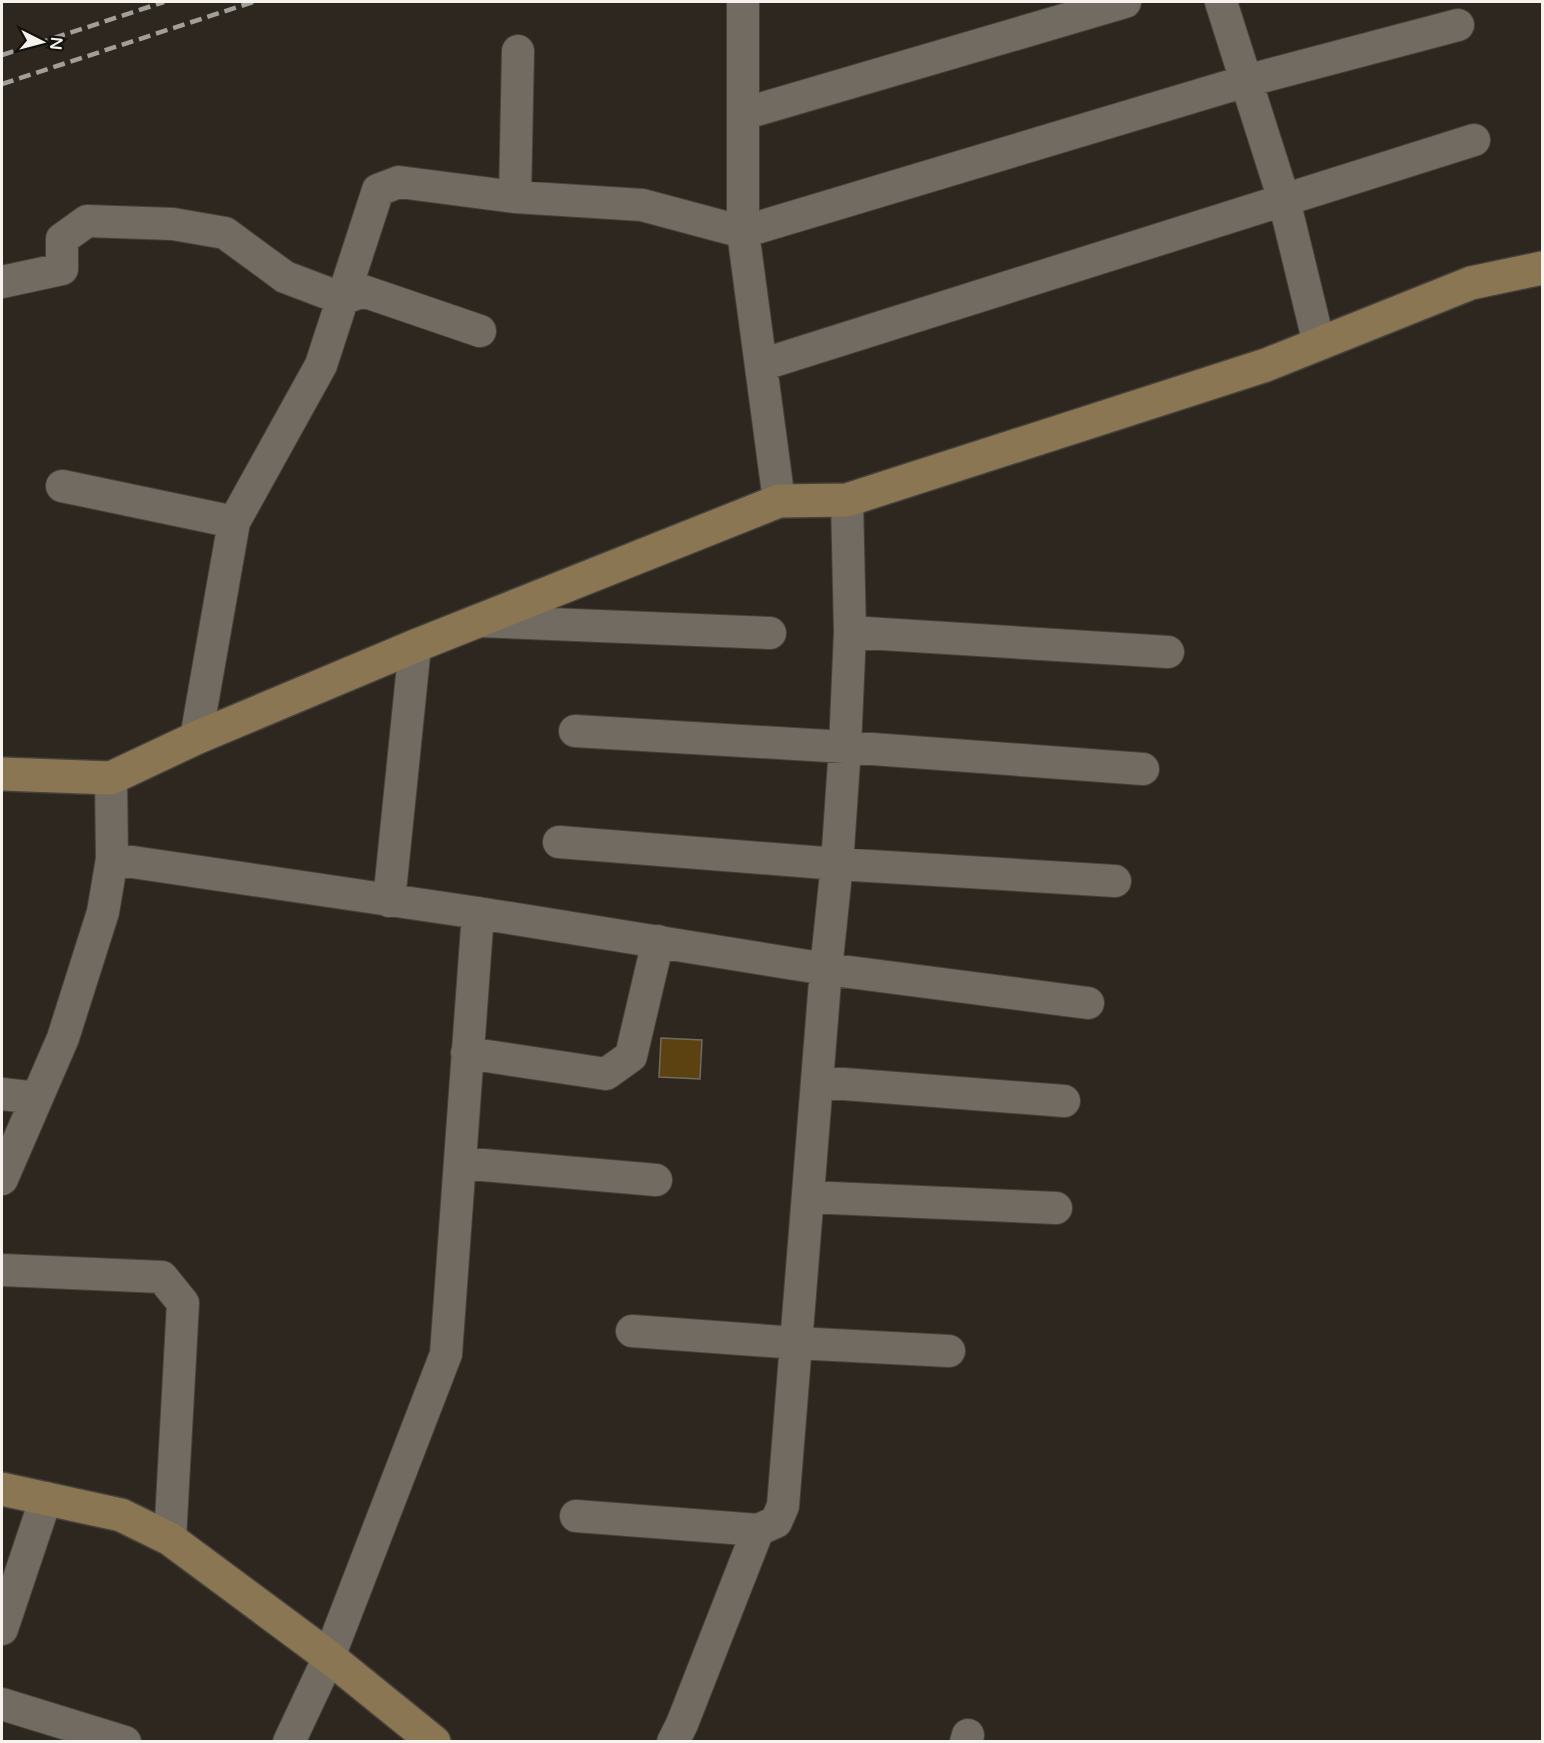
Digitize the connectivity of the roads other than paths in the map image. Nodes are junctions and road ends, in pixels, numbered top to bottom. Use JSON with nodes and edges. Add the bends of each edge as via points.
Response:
{"nodes":[{"id":1,"x":743,"y":2,"type":"edge"},
{"id":2,"x":1125,"y":2,"type":"edge"},
{"id":3,"x":1221,"y":2,"type":"edge"},
{"id":4,"x":1458,"y":25,"type":"dead end"},
{"id":5,"x":518,"y":51,"type":"dead end"},
{"id":6,"x":1246,"y":81,"type":"junction"},
{"id":7,"x":743,"y":114,"type":"junction"},
{"id":8,"x":1474,"y":140,"type":"dead end"},
{"id":9,"x":515,"y":197,"type":"junction"},
{"id":10,"x":1284,"y":200,"type":"junction"},
{"id":11,"x":742,"y":232,"type":"junction"},
{"id":12,"x":1542,"y":268,"type":"edge"},
{"id":13,"x":2,"y":282,"type":"edge"},
{"id":14,"x":343,"y":299,"type":"junction"},
{"id":15,"x":480,"y":331,"type":"dead end"},
{"id":16,"x":1319,"y":344,"type":"junction"},
{"id":17,"x":761,"y":365,"type":"junction"},
{"id":18,"x":62,"y":486,"type":"dead end"},
{"id":19,"x":847,"y":500,"type":"junction"},
{"id":20,"x":779,"y":501,"type":"junction"},
{"id":21,"x":234,"y":522,"type":"junction"},
{"id":22,"x":477,"y":621,"type":"junction"},
{"id":23,"x":850,"y":632,"type":"junction"},
{"id":24,"x":770,"y":633,"type":"dead end"},
{"id":25,"x":415,"y":646,"type":"junction"},
{"id":26,"x":1168,"y":652,"type":"dead end"},
{"id":27,"x":576,"y":731,"type":"dead end"},
{"id":28,"x":196,"y":738,"type":"junction"},
{"id":29,"x":845,"y":747,"type":"junction"},
{"id":30,"x":1143,"y":769,"type":"dead end"},
{"id":31,"x":2,"y":774,"type":"edge"},
{"id":32,"x":111,"y":778,"type":"junction"},
{"id":33,"x":559,"y":842,"type":"dead end"},
{"id":34,"x":112,"y":859,"type":"junction"},
{"id":35,"x":837,"y":864,"type":"junction"},
{"id":36,"x":1115,"y":881,"type":"dead end"},
{"id":37,"x":389,"y":901,"type":"junction"},
{"id":38,"x":478,"y":913,"type":"junction"},
{"id":39,"x":658,"y":941,"type":"junction"},
{"id":40,"x":826,"y":969,"type":"junction"},
{"id":41,"x":1088,"y":1003,"type":"dead end"},
{"id":42,"x":467,"y":1053,"type":"junction"},
{"id":43,"x":818,"y":1082,"type":"junction"},
{"id":44,"x":2,"y":1094,"type":"edge"},
{"id":45,"x":37,"y":1098,"type":"junction"},
{"id":46,"x":1064,"y":1101,"type":"dead end"},
{"id":47,"x":460,"y":1163,"type":"junction"},
{"id":48,"x":2,"y":1179,"type":"edge"},
{"id":49,"x":656,"y":1180,"type":"dead end"},
{"id":50,"x":808,"y":1197,"type":"junction"},
{"id":51,"x":1056,"y":1208,"type":"dead end"},
{"id":52,"x":2,"y":1270,"type":"edge"},
{"id":53,"x":632,"y":1331,"type":"dead end"},
{"id":54,"x":796,"y":1343,"type":"junction"},
{"id":55,"x":949,"y":1351,"type":"dead end"},
{"id":56,"x":2,"y":1489,"type":"edge"},
{"id":57,"x":46,"y":1498,"type":"junction"},
{"id":58,"x":576,"y":1515,"type":"dead end"},
{"id":59,"x":758,"y":1530,"type":"junction"},
{"id":60,"x":170,"y":1539,"type":"junction"},
{"id":61,"x":2,"y":1629,"type":"edge"},
{"id":62,"x":328,"y":1657,"type":"junction"},
{"id":63,"x":2,"y":1704,"type":"edge"},
{"id":64,"x":125,"y":1742,"type":"edge"},
{"id":65,"x":289,"y":1742,"type":"edge"},
{"id":66,"x":434,"y":1742,"type":"edge"},
{"id":67,"x":673,"y":1742,"type":"edge"}],
"edges":[{"from":1,"to":7,"type":"street"},
{"from":2,"to":7,"type":"street"},
{"from":3,"to":6,"type":"street"},
{"from":4,"to":6,"type":"street"},
{"from":5,"to":9,"type":"street"},
{"from":6,"to":10,"type":"street"},
{"from":6,"to":11,"type":"street"},
{"from":7,"to":11,"type":"street"},
{"from":8,"to":10,"type":"street"},
{"from":9,"to":11,"type":"street","via":[[642,206]]},
{"from":9,"to":14,"type":"street","via":[[399,182],[378,190]]},
{"from":10,"to":16,"type":"street"},
{"from":10,"to":17,"type":"street"},
{"from":11,"to":17,"type":"street"},
{"from":12,"to":16,"type":"street","via":[[1471,283]]},
{"from":13,"to":14,"type":"street","via":[[62,269],[62,239],[87,221],[172,224],[225,233],[285,277]]},
{"from":14,"to":15,"type":"street","via":[[363,291]]},
{"from":14,"to":21,"type":"street","via":[[321,365]]},
{"from":16,"to":19,"type":"street","via":[[1254,369]]},
{"from":17,"to":20,"type":"street"},
{"from":18,"to":21,"type":"street"},
{"from":19,"to":20,"type":"street"},
{"from":19,"to":23,"type":"street"},
{"from":20,"to":22,"type":"street"},
{"from":21,"to":28,"type":"street"},
{"from":22,"to":24,"type":"street"},
{"from":22,"to":25,"type":"street"},
{"from":23,"to":26,"type":"street"},
{"from":23,"to":29,"type":"street"},
{"from":25,"to":28,"type":"street"},
{"from":25,"to":37,"type":"street"},
{"from":27,"to":29,"type":"street"},
{"from":28,"to":32,"type":"street"},
{"from":29,"to":30,"type":"street"},
{"from":29,"to":35,"type":"street"},
{"from":31,"to":32,"type":"street"},
{"from":32,"to":34,"type":"street"},
{"from":33,"to":35,"type":"street"},
{"from":34,"to":37,"type":"street"},
{"from":34,"to":45,"type":"street","via":[[103,912],[63,1038]]},
{"from":35,"to":36,"type":"street"},
{"from":35,"to":40,"type":"street"},
{"from":37,"to":38,"type":"street"},
{"from":38,"to":39,"type":"street"},
{"from":38,"to":42,"type":"street"},
{"from":39,"to":40,"type":"street"},
{"from":39,"to":42,"type":"street","via":[[631,1056],[606,1074]]},
{"from":40,"to":41,"type":"street"},
{"from":40,"to":43,"type":"street"},
{"from":42,"to":47,"type":"street"},
{"from":43,"to":46,"type":"street"},
{"from":43,"to":50,"type":"street"},
{"from":44,"to":45,"type":"street"},
{"from":45,"to":48,"type":"street"},
{"from":47,"to":49,"type":"street"},
{"from":47,"to":62,"type":"street","via":[[446,1354]]},
{"from":50,"to":51,"type":"street"},
{"from":50,"to":54,"type":"street"},
{"from":52,"to":60,"type":"street","via":[[162,1277],[183,1303]]},
{"from":53,"to":54,"type":"street"},
{"from":54,"to":55,"type":"street"},
{"from":54,"to":59,"type":"street","via":[[783,1506],[776,1522]]},
{"from":56,"to":57,"type":"street"},
{"from":57,"to":60,"type":"street","via":[[121,1515]]},
{"from":57,"to":61,"type":"street"},
{"from":58,"to":59,"type":"street"},
{"from":59,"to":67,"type":"street"},
{"from":60,"to":62,"type":"street"},
{"from":62,"to":65,"type":"street"},
{"from":62,"to":66,"type":"street"},
{"from":63,"to":64,"type":"street"}]}
